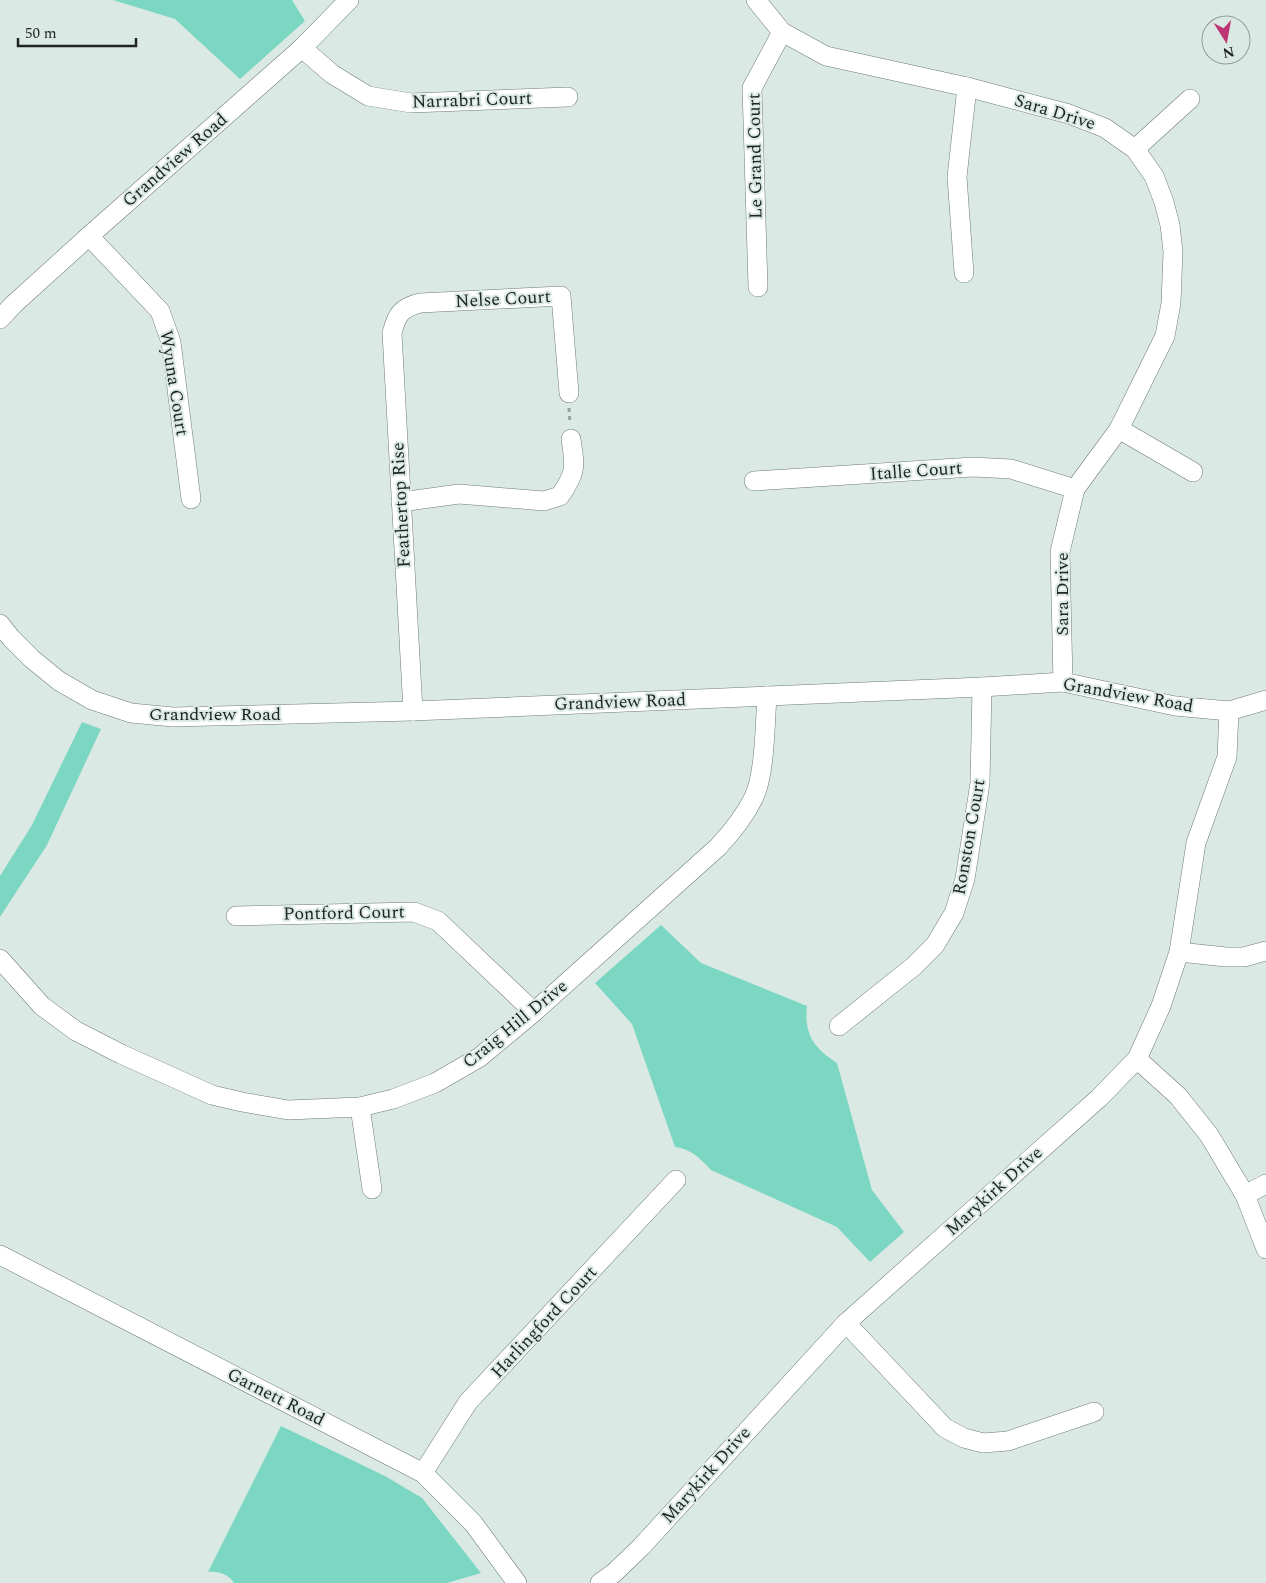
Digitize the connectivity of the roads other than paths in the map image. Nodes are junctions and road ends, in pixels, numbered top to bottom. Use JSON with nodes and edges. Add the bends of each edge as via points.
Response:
{"nodes":[{"id":1,"x":349,"y":0,"type":"edge"},
{"id":2,"x":756,"y":0,"type":"edge"},
{"id":3,"x":782,"y":32,"type":"junction"},
{"id":4,"x":302,"y":48,"type":"junction"},
{"id":5,"x":967,"y":87,"type":"junction"},
{"id":6,"x":568,"y":97,"type":"dead end"},
{"id":7,"x":1190,"y":99,"type":"dead end"},
{"id":8,"x":1135,"y":149,"type":"junction"},
{"id":9,"x":89,"y":236,"type":"junction"},
{"id":10,"x":964,"y":273,"type":"dead end"},
{"id":11,"x":758,"y":287,"type":"dead end"},
{"id":12,"x":408,"y":306,"type":"joint"},
{"id":13,"x":0,"y":319,"type":"edge"},
{"id":14,"x":569,"y":392,"type":"road end"},
{"id":15,"x":1119,"y":429,"type":"junction"},
{"id":16,"x":570,"y":439,"type":"road end"},
{"id":17,"x":1193,"y":472,"type":"dead end"},
{"id":18,"x":754,"y":481,"type":"dead end"},
{"id":19,"x":1075,"y":489,"type":"junction"},
{"id":20,"x":190,"y":499,"type":"dead end"},
{"id":21,"x":401,"y":502,"type":"junction"},
{"id":22,"x":0,"y":624,"type":"edge"},
{"id":23,"x":1063,"y":682,"type":"junction"},
{"id":24,"x":982,"y":687,"type":"junction"},
{"id":25,"x":767,"y":696,"type":"junction"},
{"id":26,"x":1266,"y":700,"type":"edge"},
{"id":27,"x":414,"y":710,"type":"junction"},
{"id":28,"x":1229,"y":711,"type":"junction"},
{"id":29,"x":236,"y":916,"type":"dead end"},
{"id":30,"x":1266,"y":951,"type":"edge"},
{"id":31,"x":1178,"y":952,"type":"junction"},
{"id":32,"x":0,"y":959,"type":"edge"},
{"id":33,"x":534,"y":1012,"type":"junction"},
{"id":34,"x":839,"y":1026,"type":"dead end"},
{"id":35,"x":1137,"y":1059,"type":"junction"},
{"id":36,"x":360,"y":1107,"type":"junction"},
{"id":37,"x":676,"y":1180,"type":"dead end"},
{"id":38,"x":1266,"y":1184,"type":"edge"},
{"id":39,"x":372,"y":1189,"type":"dead end"},
{"id":40,"x":1245,"y":1195,"type":"junction"},
{"id":41,"x":1266,"y":1249,"type":"edge"},
{"id":42,"x":0,"y":1256,"type":"edge"},
{"id":43,"x":846,"y":1323,"type":"junction"},
{"id":44,"x":1094,"y":1412,"type":"dead end"},
{"id":45,"x":424,"y":1473,"type":"junction"},
{"id":46,"x":517,"y":1583,"type":"edge"},
{"id":47,"x":600,"y":1583,"type":"edge"}],
"edges":[{"from":1,"to":4,"type":"street","name":"Grandview Road"},
{"from":2,"to":3,"type":"street","name":"Sara Drive"},
{"from":3,"to":5,"type":"street","name":"Sara Drive","via":[[826,56]]},
{"from":3,"to":11,"type":"street","name":"Le Grand Court","via":[[752,88]]},
{"from":4,"to":6,"type":"street","name":"Narrabri Court","via":[[332,74],[368,96],[411,103]]},
{"from":4,"to":9,"type":"street","name":"Grandview Road"},
{"from":5,"to":8,"type":"street","name":"Sara Drive","via":[[1069,114],[1105,128]]},
{"from":5,"to":10,"type":"street","via":[[957,177]]},
{"from":7,"to":8,"type":"street"},
{"from":8,"to":15,"type":"street","name":"Sara Drive","via":[[1154,176],[1170,225],[1173,252],[1171,303],[1165,336]]},
{"from":9,"to":13,"type":"street","name":"Grandview Road"},
{"from":9,"to":20,"type":"street","name":"Wyuna Court","via":[[160,311],[171,342]]},
{"from":12,"to":14,"type":"street","name":"Nelse Court","via":[[561,296]]},
{"from":12,"to":21,"type":"street","name":"Feathertop Rise","via":[[400,313],[392,333]]},
{"from":15,"to":17,"type":"street"},
{"from":15,"to":19,"type":"street","name":"Sara Drive"},
{"from":16,"to":21,"type":"street","via":[[575,468],[560,496],[544,501],[459,494]]},
{"from":18,"to":19,"type":"street","name":"Italle Court","via":[[973,467],[1011,469]]},
{"from":19,"to":23,"type":"street","name":"Sara Drive","via":[[1060,552]]},
{"from":21,"to":27,"type":"street","name":"Feathertop Rise"},
{"from":22,"to":27,"type":"street","name":"Grandview Road","via":[[32,659],[60,681],[92,700],[131,713],[174,717]]},
{"from":23,"to":24,"type":"street","name":"Grandview Road"},
{"from":23,"to":28,"type":"street","name":"Grandview Road","via":[[1175,706]]},
{"from":24,"to":25,"type":"street","name":"Grandview Road"},
{"from":24,"to":34,"type":"street","name":"Ronston Court","via":[[980,782],[966,879],[954,913],[935,945],[914,966]]},
{"from":25,"to":27,"type":"street","name":"Grandview Road"},
{"from":25,"to":33,"type":"street","name":"Craig Hill Drive","via":[[761,767],[755,795],[740,823],[718,848]]},
{"from":26,"to":28,"type":"street","name":"Grandview Road"},
{"from":28,"to":31,"type":"street","name":"Marykirk Drive","via":[[1227,758],[1196,842]]},
{"from":29,"to":33,"type":"street","name":"Pontford Court","via":[[414,912],[438,921]]},
{"from":30,"to":31,"type":"street","via":[[1244,957]]},
{"from":31,"to":35,"type":"street","name":"Marykirk Drive","via":[[1161,1006]]},
{"from":32,"to":36,"type":"street","name":"Craig Hill Drive","via":[[42,1006],[76,1031],[212,1095],[288,1110]]},
{"from":33,"to":36,"type":"street","name":"Craig Hill Drive","via":[[480,1057],[435,1083]]},
{"from":35,"to":40,"type":"street","via":[[1178,1096],[1209,1135]]},
{"from":35,"to":43,"type":"street","name":"Marykirk Drive","via":[[1098,1098]]},
{"from":36,"to":39,"type":"street"},
{"from":37,"to":45,"type":"street","name":"Harlingford Court","via":[[468,1402]]},
{"from":38,"to":40,"type":"street"},
{"from":40,"to":41,"type":"street"},
{"from":42,"to":45,"type":"street","name":"Garnett Road"},
{"from":43,"to":44,"type":"street","via":[[945,1428],[964,1438],[983,1443],[1008,1441]]},
{"from":43,"to":47,"type":"street","name":"Marykirk Drive","via":[[640,1547]]},
{"from":45,"to":46,"type":"street","name":"Garnett Road","via":[[473,1523]]}]}
